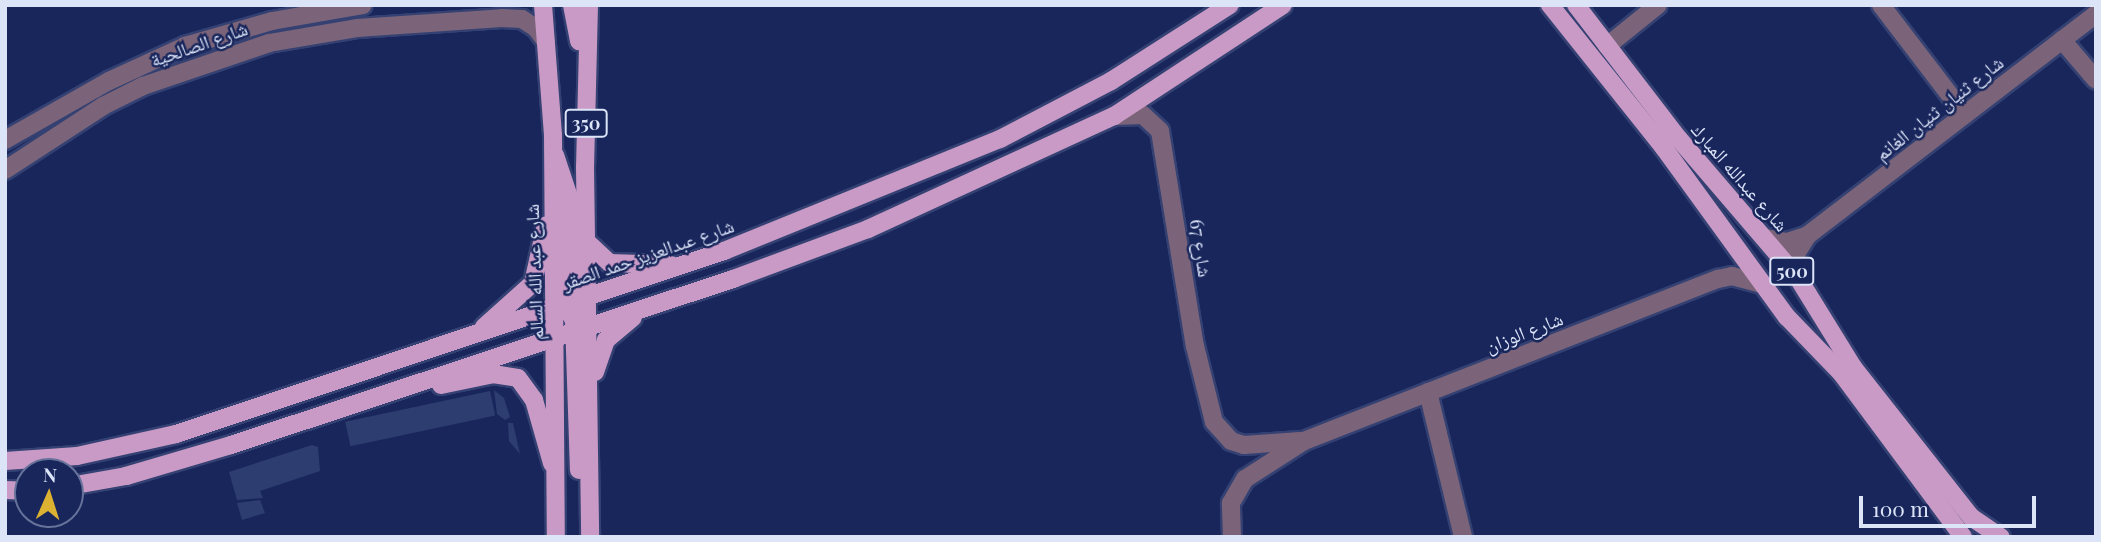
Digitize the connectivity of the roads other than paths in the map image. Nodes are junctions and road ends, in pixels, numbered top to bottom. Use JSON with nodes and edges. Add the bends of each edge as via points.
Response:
{"nodes":[{"id":1,"x":363,"y":5,"type":"edge"},
{"id":2,"x":543,"y":5,"type":"edge"},
{"id":3,"x":572,"y":5,"type":"edge"},
{"id":4,"x":589,"y":5,"type":"edge"},
{"id":5,"x":1230,"y":5,"type":"edge"},
{"id":6,"x":1283,"y":5,"type":"edge"},
{"id":7,"x":1550,"y":5,"type":"edge"},
{"id":8,"x":1576,"y":5,"type":"edge"},
{"id":9,"x":1658,"y":5,"type":"edge"},
{"id":10,"x":1881,"y":5,"type":"edge"},
{"id":11,"x":1895,"y":5,"type":"edge"},
{"id":12,"x":353,"y":6,"type":"edge"},
{"id":13,"x":2096,"y":14,"type":"edge"},
{"id":14,"x":2062,"y":40,"type":"junction"},
{"id":15,"x":546,"y":42,"type":"junction"},
{"id":16,"x":269,"y":43,"type":"junction"},
{"id":17,"x":1606,"y":46,"type":"junction"},
{"id":18,"x":2096,"y":80,"type":"edge"},
{"id":19,"x":1968,"y":112,"type":"junction"},
{"id":20,"x":1114,"y":116,"type":"junction"},
{"id":21,"x":5,"y":139,"type":"edge"},
{"id":22,"x":553,"y":152,"type":"junction"},
{"id":23,"x":585,"y":167,"type":"junction"},
{"id":24,"x":5,"y":170,"type":"edge"},
{"id":25,"x":552,"y":187,"type":"junction"},
{"id":26,"x":1726,"y":190,"type":"junction"},
{"id":27,"x":1704,"y":206,"type":"junction"},
{"id":28,"x":1808,"y":235,"type":"junction"},
{"id":29,"x":1766,"y":237,"type":"junction"},
{"id":30,"x":586,"y":241,"type":"junction"},
{"id":31,"x":685,"y":265,"type":"junction"},
{"id":32,"x":1798,"y":278,"type":"junction"},
{"id":33,"x":1761,"y":284,"type":"junction"},
{"id":34,"x":572,"y":303,"type":"junction"},
{"id":35,"x":652,"y":306,"type":"junction"},
{"id":36,"x":1818,"y":307,"type":"junction"},
{"id":37,"x":1794,"y":325,"type":"junction"},
{"id":38,"x":573,"y":331,"type":"junction"},
{"id":39,"x":474,"y":335,"type":"junction"},
{"id":40,"x":433,"y":349,"type":"junction"},
{"id":41,"x":1428,"y":392,"type":"junction"},
{"id":42,"x":369,"y":399,"type":"junction"},
{"id":43,"x":313,"y":418,"type":"junction"},
{"id":44,"x":1214,"y":422,"type":"joint"},
{"id":45,"x":589,"y":431,"type":"junction"},
{"id":46,"x":1304,"y":441,"type":"junction"},
{"id":47,"x":124,"y":448,"type":"junction"},
{"id":48,"x":5,"y":461,"type":"edge"},
{"id":49,"x":5,"y":473,"type":"edge"},
{"id":50,"x":558,"y":483,"type":"junction"},
{"id":51,"x":84,"y":484,"type":"edge"},
{"id":52,"x":590,"y":507,"type":"junction"},
{"id":53,"x":1230,"y":531,"type":"edge"},
{"id":54,"x":556,"y":537,"type":"edge"},
{"id":55,"x":590,"y":537,"type":"edge"},
{"id":56,"x":1463,"y":537,"type":"edge"},
{"id":57,"x":1963,"y":537,"type":"edge"},
{"id":58,"x":2001,"y":537,"type":"edge"}],
"edges":[{"from":1,"to":12,"type":"street","name":"شارع الصالحية"},
{"from":2,"to":15,"type":"main road","name":"شارع عبد الله السالم","number":"350"},
{"from":3,"to":23,"type":"main road","via":[[582,68]]},
{"from":4,"to":23,"type":"main road","name":"شارع عبد الله السالم","number":"350"},
{"from":5,"to":31,"type":"main road","name":"شارع عبدالعزيز حمد الصقر","via":[[1111,81],[981,148]]},
{"from":6,"to":20,"type":"main road"},
{"from":7,"to":27,"type":"main road","name":"شارع عبدالله المبارك","number":"500","via":[[1664,148]]},
{"from":8,"to":17,"type":"main road","name":"شارع عبدالله المبارك","number":"500"},
{"from":9,"to":17,"type":"street"},
{"from":10,"to":19,"type":"street"},
{"from":11,"to":19,"type":"street"},
{"from":12,"to":16,"type":"street","via":[[345,23]]},
{"from":12,"to":21,"type":"street","name":"شارع الصالحية","via":[[231,31],[185,46],[108,81]]},
{"from":13,"to":14,"type":"street","name":"شارع ثنيان ثنيان الغانم"},
{"from":14,"to":18,"type":"street"},
{"from":14,"to":19,"type":"street","name":"شارع ثنيان ثنيان الغانم"},
{"from":15,"to":16,"type":"street","name":"شارع الصالحية","via":[[536,27],[522,19],[502,18],[357,28]]},
{"from":15,"to":22,"type":"main road","name":"شارع عبد الله السالم","number":"350"},
{"from":16,"to":24,"type":"street","name":"شارع الصالحية","via":[[143,86],[71,125]]},
{"from":17,"to":26,"type":"main road","name":"شارع عبدالله المبارك","number":"500"},
{"from":19,"to":28,"type":"street","name":"شارع ثنيان ثنيان الغانم"},
{"from":20,"to":35,"type":"main road","via":[[868,229]]},
{"from":20,"to":44,"type":"street","name":"شارع 67","via":[[1143,116],[1160,131],[1195,346]]},
{"from":22,"to":25,"type":"main road","name":"شارع عبد الله السالم","number":"350"},
{"from":22,"to":34,"type":"main road","via":[[568,194]]},
{"from":23,"to":30,"type":"main road","name":"شارع عبد الله السالم","number":"350"},
{"from":25,"to":34,"type":"main road","name":"شارع عبد الله السالم","number":"350"},
{"from":25,"to":39,"type":"main road","via":[[535,280]]},
{"from":26,"to":27,"type":"main road","via":[[1710,192]]},
{"from":26,"to":29,"type":"main road","name":"شارع عبدالله المبارك","number":"500"},
{"from":27,"to":33,"type":"main road","name":"شارع عبدالله المبارك","number":"500"},
{"from":28,"to":29,"type":"street","via":[[1787,242]]},
{"from":28,"to":32,"type":"street","via":[[1796,254]]},
{"from":29,"to":32,"type":"main road","name":"شارع عبدالله المبارك","number":"500"},
{"from":30,"to":31,"type":"main road","via":[[600,258],[614,264]]},
{"from":30,"to":34,"type":"main road","name":"شارع عبد الله السالم","number":"350"},
{"from":31,"to":34,"type":"main road","name":"شارع عبدالعزيز حمد الصقر"},
{"from":32,"to":36,"type":"main road","name":"شارع عبدالله المبارك","number":"500"},
{"from":33,"to":37,"type":"main road","name":"شارع عبدالله المبارك","number":"500"},
{"from":33,"to":41,"type":"street","name":"شارع الوزان","via":[[1732,276],[1718,279]]},
{"from":34,"to":38,"type":"main road","name":"شارع عبد الله السالم","number":"350"},
{"from":34,"to":38,"type":"main road","name":"شارع عبد الله السالم","number":"350"},
{"from":34,"to":39,"type":"main road","name":"شارع عبدالعزيز حمد الصقر"},
{"from":35,"to":38,"type":"main road"},
{"from":35,"to":45,"type":"main road","via":[[615,330],[602,348]]},
{"from":36,"to":37,"type":"main road","via":[[1813,321]]},
{"from":36,"to":58,"type":"main road","name":"شارع عبدالله المبارك","number":"500","via":[[1853,367],[1971,517]]},
{"from":37,"to":57,"type":"main road","name":"شارع عبدالله المبارك","number":"500","via":[[1842,374]]},
{"from":38,"to":42,"type":"main road"},
{"from":38,"to":45,"type":"main road","name":"شارع عبد الله السالم","number":"350"},
{"from":38,"to":50,"type":"main road","name":"شارع عبد الله السالم","number":"350"},
{"from":38,"to":52,"type":"main road","via":[[578,459]]},
{"from":39,"to":40,"type":"main road","name":"شارع عبدالعزيز حمد الصقر"},
{"from":40,"to":43,"type":"main road","via":[[436,361],[430,370],[337,403]]},
{"from":40,"to":47,"type":"main road","name":"شارع عبدالعزيز حمد الصقر"},
{"from":41,"to":46,"type":"street","name":"شارع الوزان"},
{"from":41,"to":56,"type":"street"},
{"from":42,"to":43,"type":"main road"},
{"from":42,"to":50,"type":"main road","via":[[494,374],[518,378],[534,400]]},
{"from":43,"to":51,"type":"main road","via":[[127,476]]},
{"from":44,"to":46,"type":"street","name":"شارع الوزان","via":[[1231,441],[1244,445]]},
{"from":45,"to":52,"type":"main road","name":"شارع عبد الله السالم","number":"350"},
{"from":46,"to":53,"type":"street","name":"شارع الوزان","via":[[1251,472],[1231,503]]},
{"from":47,"to":48,"type":"main road","name":"شارع عبدالعزيز حمد الصقر"},
{"from":47,"to":49,"type":"main road","via":[[105,461]]},
{"from":50,"to":54,"type":"main road","name":"شارع عبد الله السالم","number":"350"},
{"from":52,"to":55,"type":"main road","name":"شارع عبد الله السالم","number":"350"}]}
